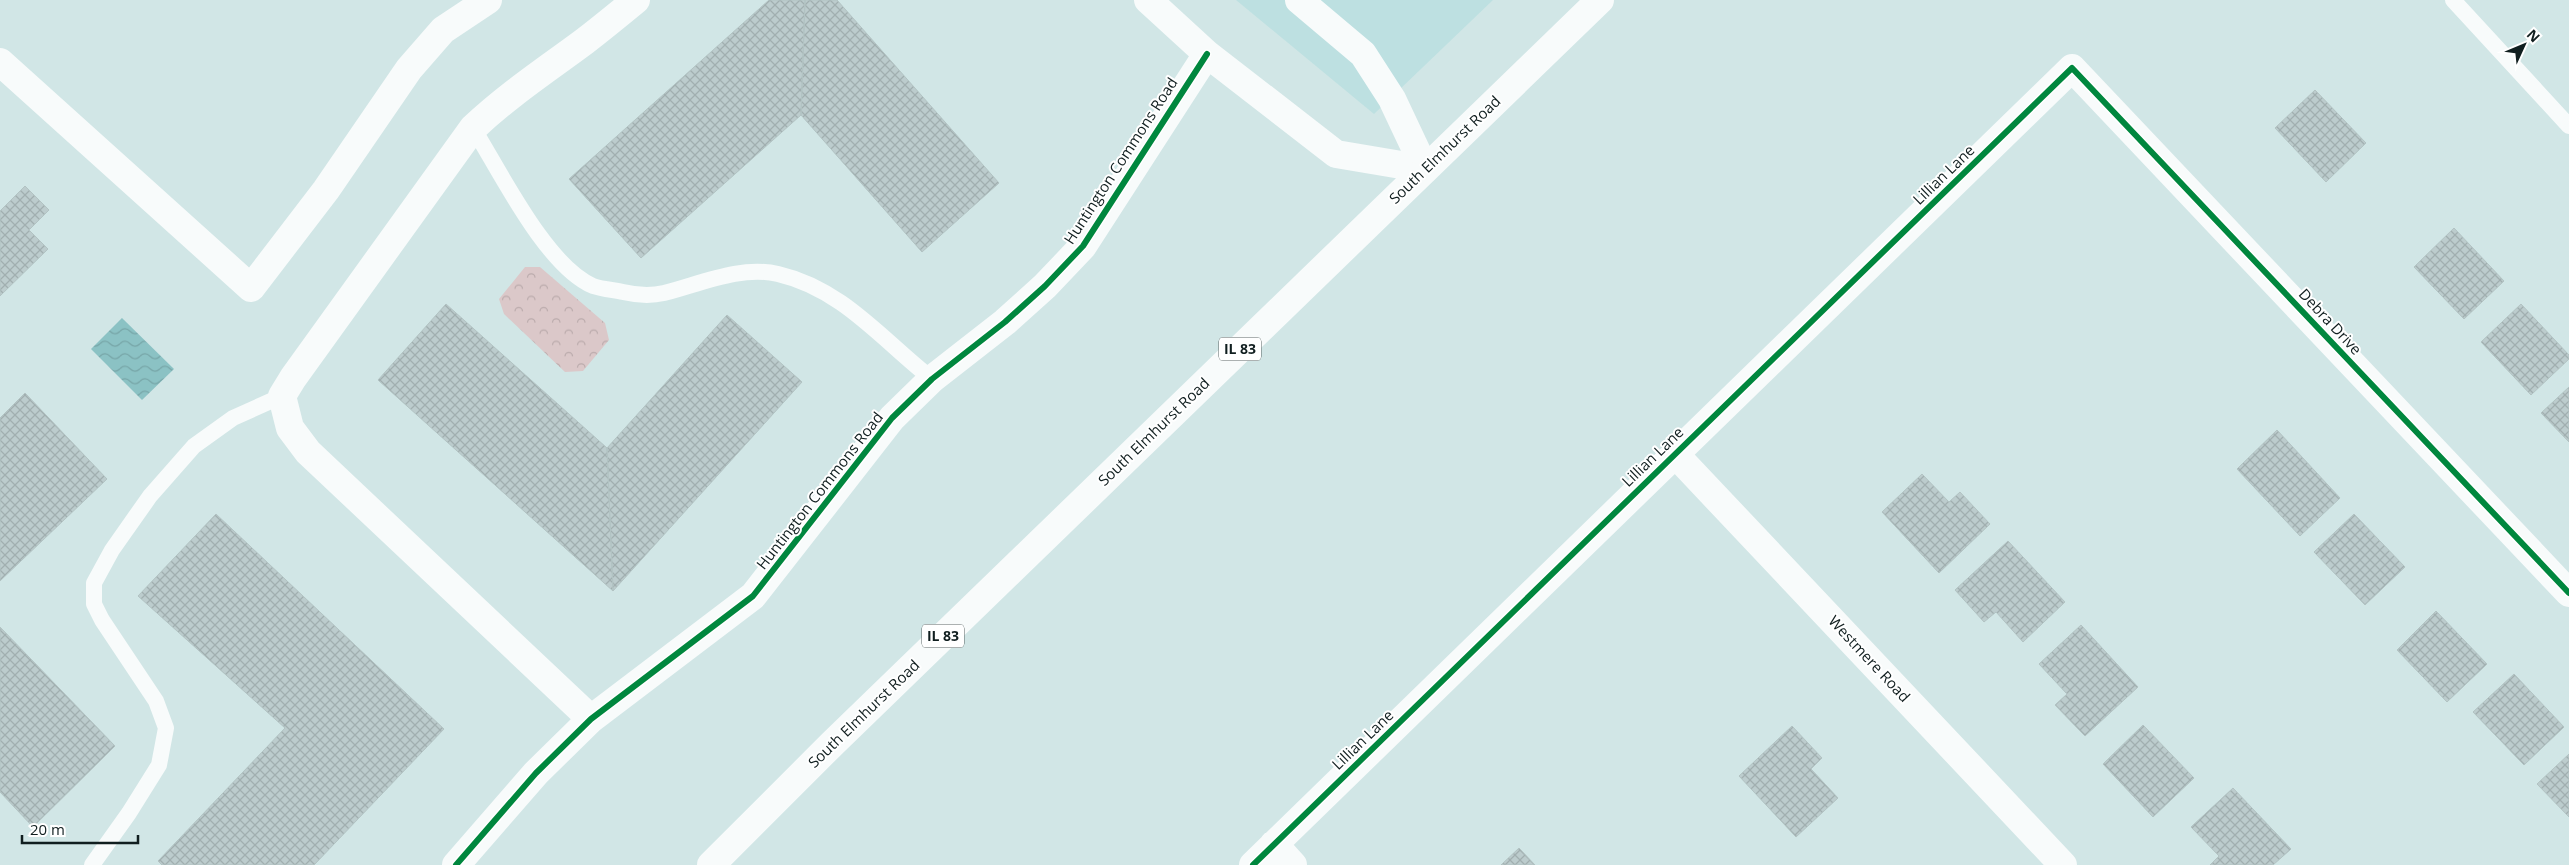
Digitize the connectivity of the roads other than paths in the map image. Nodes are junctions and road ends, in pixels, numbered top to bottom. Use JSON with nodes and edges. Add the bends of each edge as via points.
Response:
{"nodes":[{"id":1,"x":488,"y":0,"type":"edge"},
{"id":2,"x":636,"y":0,"type":"edge"},
{"id":3,"x":1148,"y":0,"type":"edge"},
{"id":4,"x":1299,"y":0,"type":"edge"},
{"id":5,"x":1600,"y":0,"type":"edge"},
{"id":6,"x":2453,"y":0,"type":"edge"},
{"id":7,"x":1206,"y":54,"type":"junction"},
{"id":8,"x":0,"y":62,"type":"edge"},
{"id":9,"x":2072,"y":68,"type":"joint"},
{"id":10,"x":2569,"y":126,"type":"edge"},
{"id":11,"x":473,"y":128,"type":"junction"},
{"id":12,"x":1425,"y":169,"type":"junction"},
{"id":13,"x":932,"y":380,"type":"junction"},
{"id":14,"x":282,"y":396,"type":"junction"},
{"id":15,"x":1675,"y":454,"type":"junction"},
{"id":16,"x":2569,"y":593,"type":"edge"},
{"id":17,"x":591,"y":719,"type":"junction"},
{"id":18,"x":1274,"y":844,"type":"junction"},
{"id":19,"x":92,"y":865,"type":"edge"},
{"id":20,"x":456,"y":865,"type":"edge"},
{"id":21,"x":711,"y":865,"type":"edge"},
{"id":22,"x":1252,"y":865,"type":"edge"},
{"id":23,"x":1293,"y":865,"type":"edge"},
{"id":24,"x":2063,"y":865,"type":"edge"}],
"edges":[{"from":1,"to":8,"type":"street","via":[[443,30],[409,69],[326,190],[251,288]]},
{"from":2,"to":11,"type":"street","via":[[503,100]]},
{"from":3,"to":7,"type":"street"},
{"from":4,"to":12,"type":"street","via":[[1363,54],[1392,99]]},
{"from":5,"to":12,"type":"street","name":"South Elmhurst Road","number":"IL 83"},
{"from":6,"to":10,"type":"lane"},
{"from":7,"to":12,"type":"street","via":[[1336,154]]},
{"from":7,"to":13,"type":"street","name":"Huntington Commons Road","via":[[1083,246],[1005,322]]},
{"from":9,"to":15,"type":"street","name":"Lillian Lane"},
{"from":9,"to":16,"type":"street","name":"Debra Drive"},
{"from":11,"to":13,"type":"lane","via":[[536,232],[564,265],[593,286],[636,295],[660,294],[746,272],[777,274],[808,284],[843,302]]},
{"from":11,"to":14,"type":"street"},
{"from":12,"to":21,"type":"street","name":"South Elmhurst Road","number":"IL 83"},
{"from":13,"to":17,"type":"street","name":"Huntington Commons Road","via":[[892,418],[753,596]]},
{"from":14,"to":17,"type":"street","via":[[290,428],[308,452]]},
{"from":14,"to":19,"type":"lane","via":[[233,418],[194,446],[150,496],[112,550],[94,584],[94,604],[102,620],[156,701],[166,728],[159,765]]},
{"from":15,"to":18,"type":"street","name":"Lillian Lane"},
{"from":15,"to":24,"type":"street","name":"Westmere Road"},
{"from":17,"to":20,"type":"street","name":"Huntington Commons Road","via":[[536,772]]},
{"from":18,"to":22,"type":"street","name":"Lillian Lane"},
{"from":18,"to":23,"type":"street"}]}
